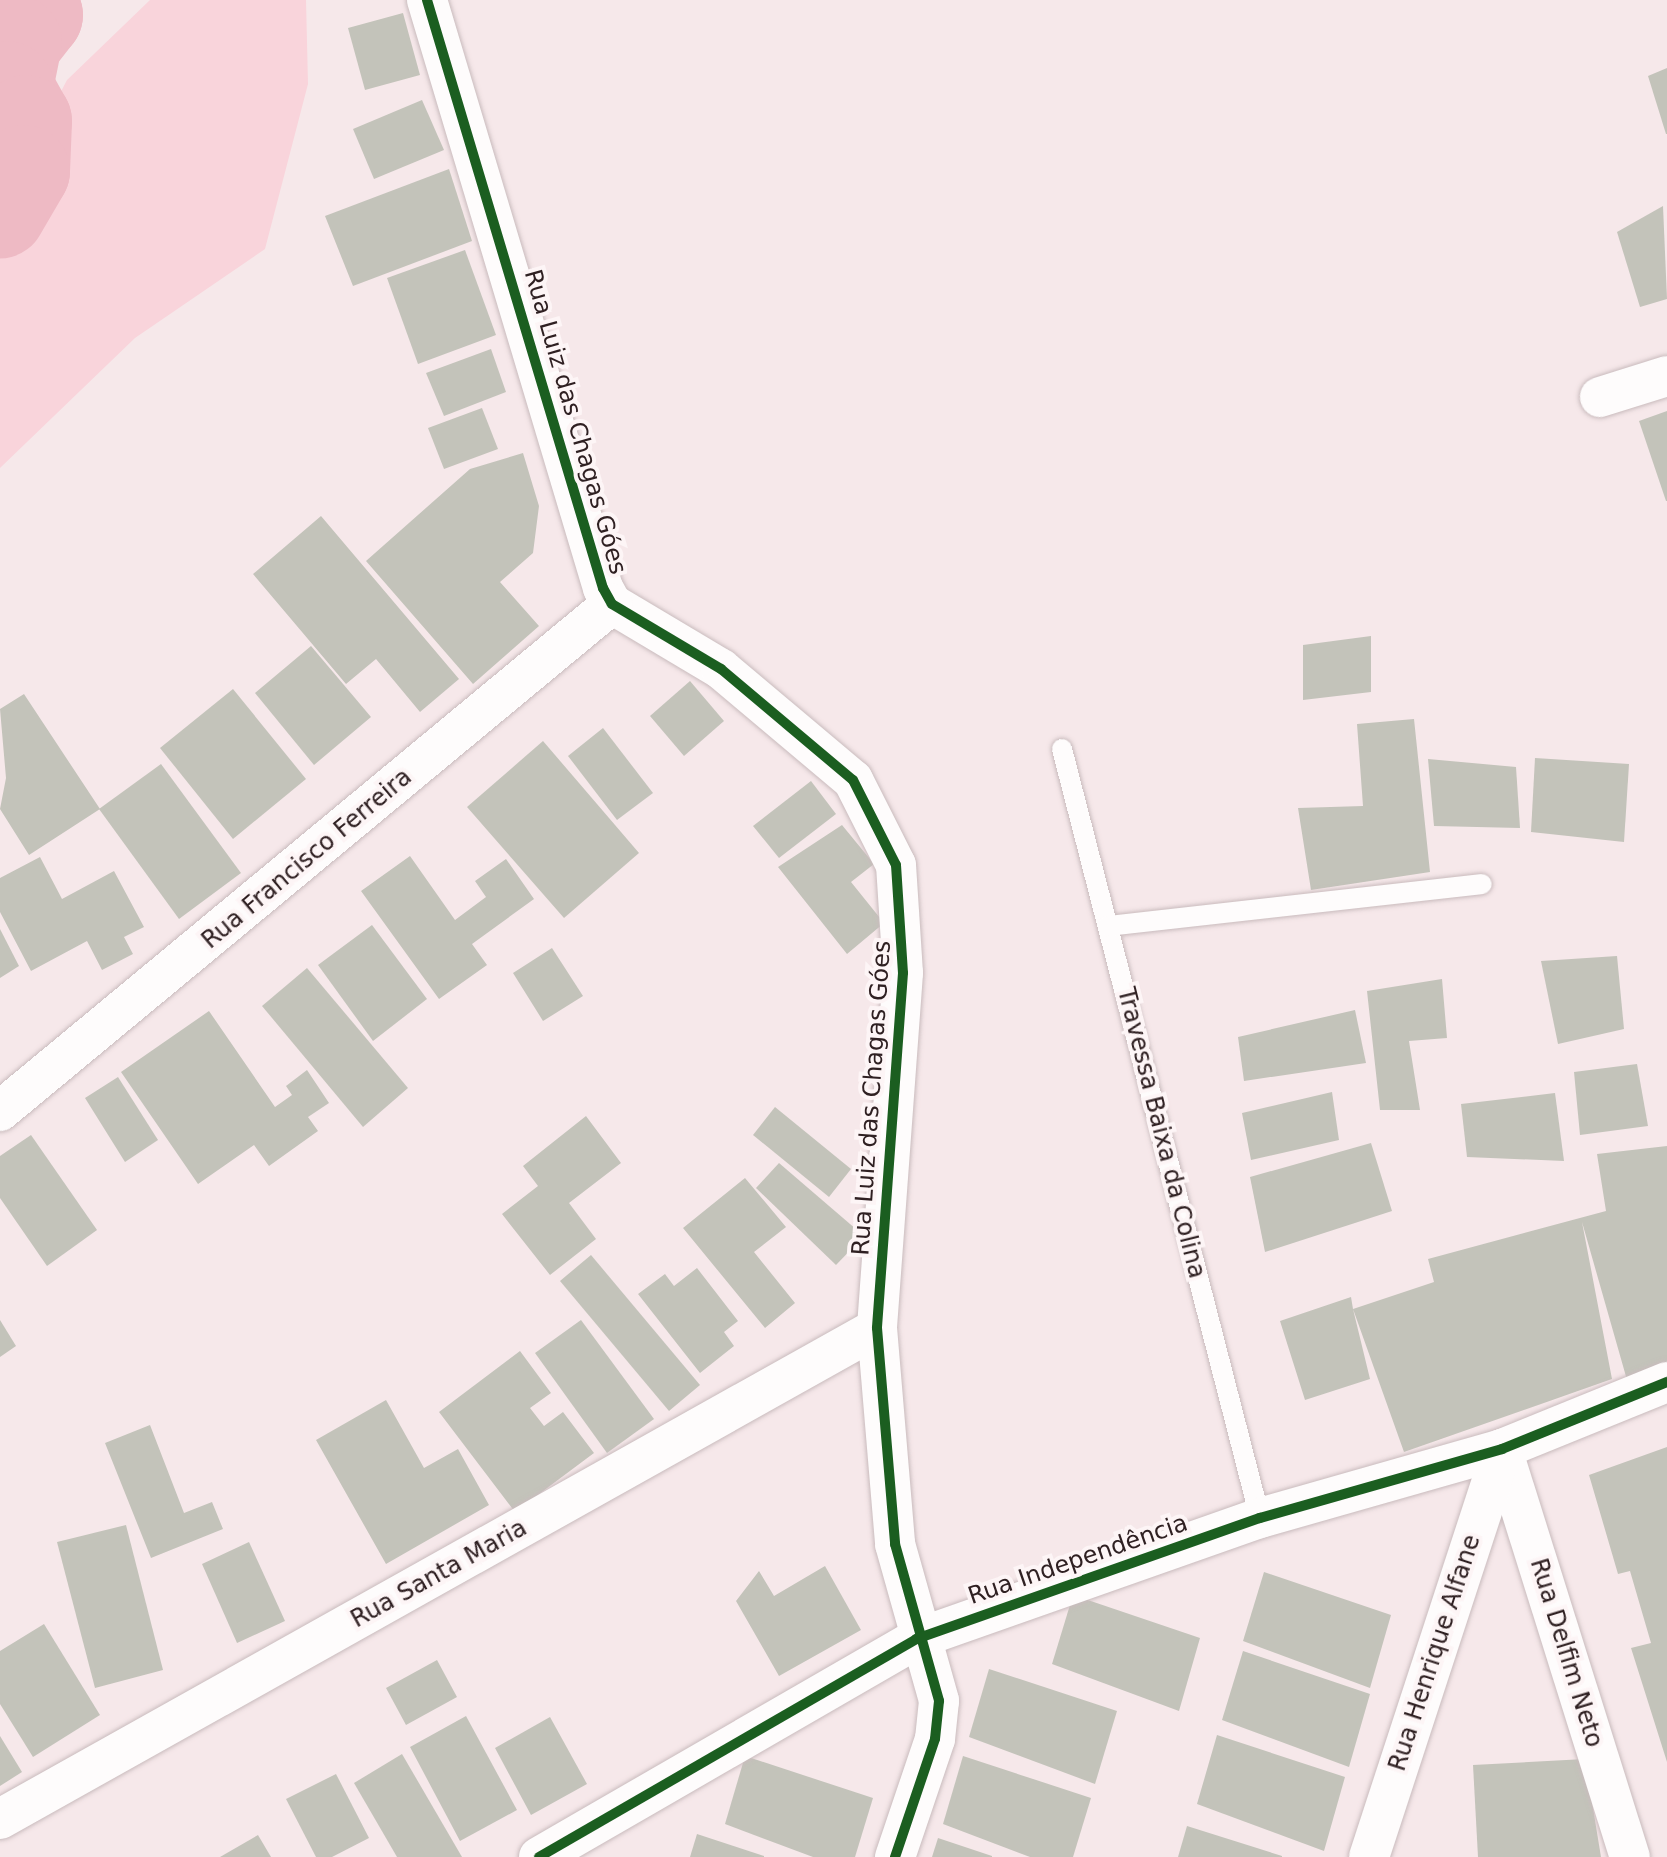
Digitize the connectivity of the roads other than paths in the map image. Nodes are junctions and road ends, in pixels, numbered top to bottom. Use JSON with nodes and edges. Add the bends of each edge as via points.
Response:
{"nodes":[{"id":1,"x":427,"y":0,"type":"edge"},
{"id":2,"x":1667,"y":376,"type":"edge"},
{"id":3,"x":1600,"y":397,"type":"dead end"},
{"id":4,"x":612,"y":604,"type":"junction"},
{"id":5,"x":1062,"y":749,"type":"dead end"},
{"id":6,"x":1482,"y":884,"type":"dead end"},
{"id":7,"x":1108,"y":926,"type":"junction"},
{"id":8,"x":0,"y":1111,"type":"edge"},
{"id":9,"x":877,"y":1328,"type":"junction"},
{"id":10,"x":1667,"y":1382,"type":"edge"},
{"id":11,"x":1502,"y":1449,"type":"junction"},
{"id":12,"x":1260,"y":1518,"type":"junction"},
{"id":13,"x":916,"y":1639,"type":"junction"},
{"id":14,"x":0,"y":1819,"type":"edge"},
{"id":15,"x":539,"y":1857,"type":"edge"},
{"id":16,"x":895,"y":1857,"type":"edge"},
{"id":17,"x":1369,"y":1857,"type":"edge"},
{"id":18,"x":1630,"y":1857,"type":"edge"}],
"edges":[{"from":1,"to":4,"type":"street","name":"Rua Luiz das Chagas Góes"},
{"from":2,"to":3,"type":"street"},
{"from":4,"to":8,"type":"street","name":"Rua Francisco Ferreira"},
{"from":4,"to":9,"type":"street","name":"Rua Luiz das Chagas Góes","via":[[721,669],[853,780],[884,830],[902,908],[903,973]]},
{"from":5,"to":7,"type":"lane","name":"Travessa Baixa da Colina"},
{"from":6,"to":7,"type":"lane"},
{"from":7,"to":12,"type":"lane","name":"Travessa Baixa da Colina"},
{"from":9,"to":13,"type":"street","name":"Rua Luiz das Chagas Góes","via":[[895,1544]]},
{"from":9,"to":14,"type":"street","name":"Rua Santa Maria"},
{"from":10,"to":11,"type":"street","name":"Rua Independência"},
{"from":11,"to":12,"type":"street","name":"Rua Independência"},
{"from":11,"to":17,"type":"street","name":"Rua Henrique Alfane"},
{"from":11,"to":18,"type":"street","name":"Rua Delfim Neto"},
{"from":12,"to":13,"type":"street","name":"Rua Independência"},
{"from":13,"to":15,"type":"street","name":"Rua Independência"},
{"from":13,"to":16,"type":"street","name":"Rua Luiz das Chagas Góes","via":[[936,1680],[935,1739]]}]}
